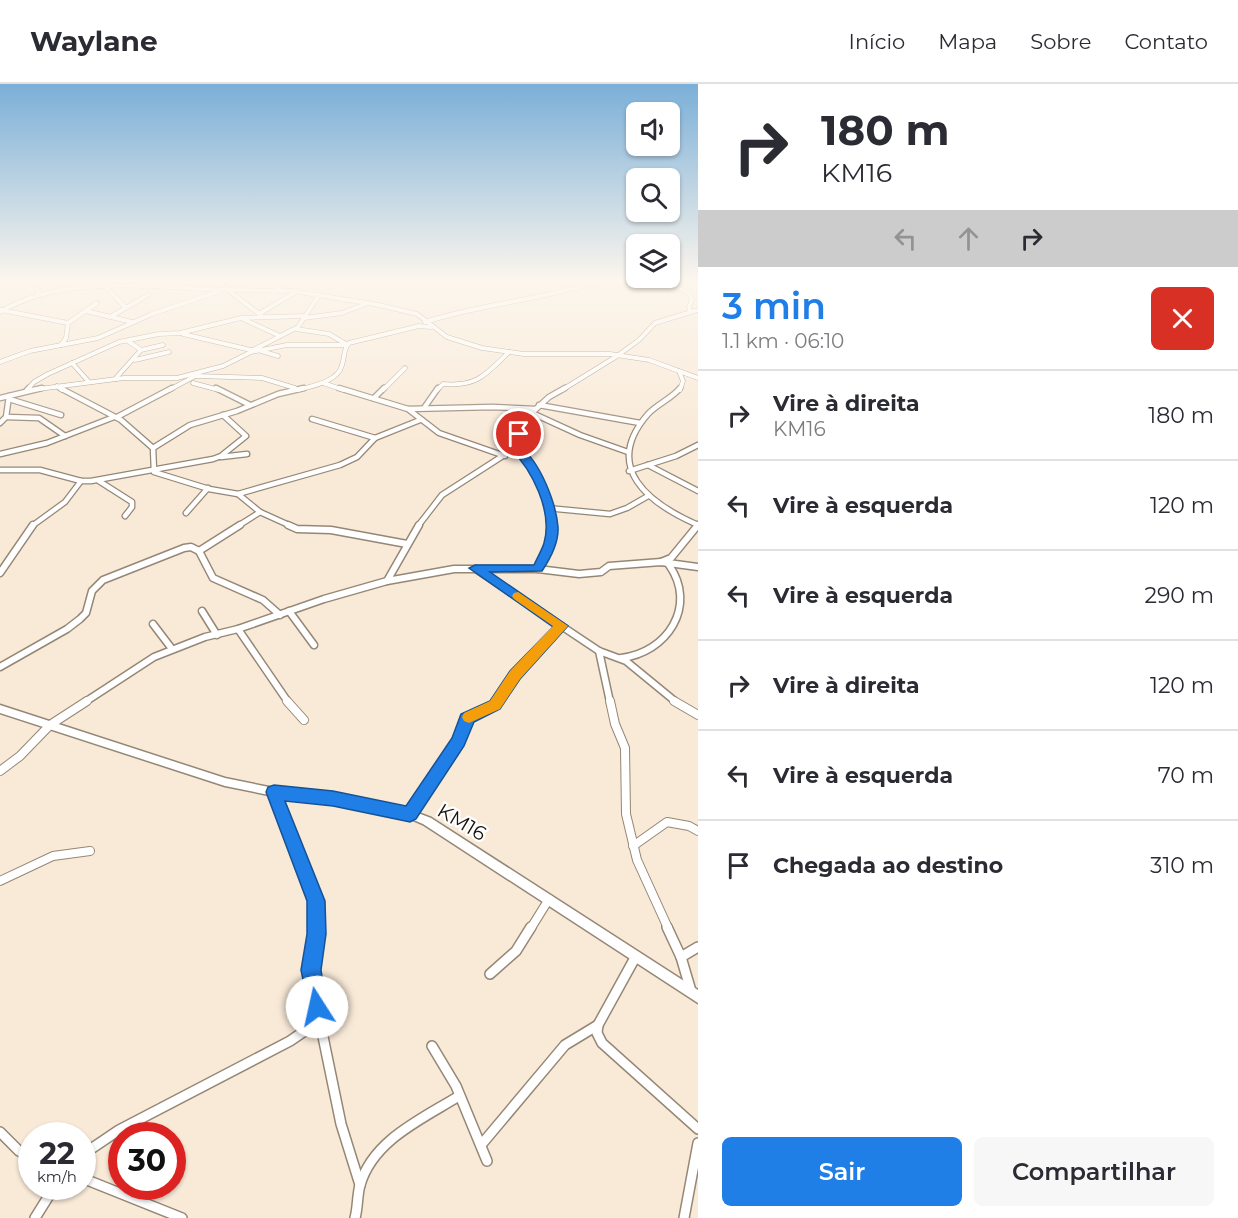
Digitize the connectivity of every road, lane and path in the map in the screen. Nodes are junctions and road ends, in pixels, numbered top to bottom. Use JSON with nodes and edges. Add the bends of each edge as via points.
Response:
{"nodes":[{"id":1,"x":66,"y":335,"type":"edge"},
{"id":2,"x":105,"y":335,"type":"edge"},
{"id":3,"x":154,"y":335,"type":"edge"},
{"id":4,"x":188,"y":335,"type":"edge"},
{"id":5,"x":331,"y":335,"type":"edge"},
{"id":6,"x":383,"y":335,"type":"edge"},
{"id":7,"x":447,"y":335,"type":"edge"},
{"id":8,"x":644,"y":335,"type":"edge"},
{"id":9,"x":280,"y":336,"type":"edge"},
{"id":10,"x":98,"y":338,"type":"junction"},
{"id":11,"x":128,"y":340,"type":"junction"},
{"id":12,"x":119,"y":342,"type":"junction"},
{"id":13,"x":346,"y":344,"type":"junction"},
{"id":14,"x":61,"y":345,"type":"junction"},
{"id":15,"x":163,"y":345,"type":"dead end"},
{"id":16,"x":141,"y":350,"type":"junction"},
{"id":17,"x":256,"y":351,"type":"junction"},
{"id":18,"x":169,"y":352,"type":"dead end"},
{"id":19,"x":508,"y":352,"type":"junction"},
{"id":20,"x":278,"y":356,"type":"dead end"},
{"id":21,"x":617,"y":356,"type":"junction"},
{"id":22,"x":135,"y":360,"type":"junction"},
{"id":23,"x":0,"y":362,"type":"edge"},
{"id":24,"x":72,"y":363,"type":"junction"},
{"id":25,"x":405,"y":368,"type":"dead end"},
{"id":26,"x":679,"y":371,"type":"junction"},
{"id":27,"x":198,"y":374,"type":"junction"},
{"id":28,"x":246,"y":376,"type":"junction"},
{"id":29,"x":698,"y":378,"type":"edge"},
{"id":30,"x":115,"y":379,"type":"junction"},
{"id":31,"x":189,"y":380,"type":"junction"},
{"id":32,"x":89,"y":382,"type":"junction"},
{"id":33,"x":239,"y":382,"type":"dead end"},
{"id":34,"x":323,"y":383,"type":"junction"},
{"id":35,"x":57,"y":386,"type":"junction"},
{"id":36,"x":298,"y":389,"type":"junction"},
{"id":37,"x":27,"y":390,"type":"junction"},
{"id":38,"x":198,"y":390,"type":"dead end"},
{"id":39,"x":9,"y":398,"type":"junction"},
{"id":40,"x":374,"y":398,"type":"junction"},
{"id":41,"x":0,"y":399,"type":"edge"},
{"id":42,"x":250,"y":405,"type":"junction"},
{"id":43,"x":424,"y":408,"type":"junction"},
{"id":44,"x":408,"y":409,"type":"junction"},
{"id":45,"x":535,"y":409,"type":"junction"},
{"id":46,"x":61,"y":415,"type":"dead end"},
{"id":47,"x":223,"y":415,"type":"junction"},
{"id":48,"x":6,"y":417,"type":"junction"},
{"id":49,"x":116,"y":417,"type":"junction"},
{"id":50,"x":312,"y":419,"type":"dead end"},
{"id":51,"x":420,"y":420,"type":"junction"},
{"id":52,"x":0,"y":423,"type":"edge"},
{"id":53,"x":640,"y":423,"type":"junction"},
{"id":54,"x":65,"y":436,"type":"junction"},
{"id":55,"x":375,"y":438,"type":"junction"},
{"id":56,"x":698,"y":445,"type":"edge"},
{"id":57,"x":153,"y":448,"type":"junction"},
{"id":58,"x":515,"y":448,"type":"junction"},
{"id":59,"x":628,"y":452,"type":"junction"},
{"id":60,"x":0,"y":454,"type":"edge"},
{"id":61,"x":247,"y":454,"type":"dead end"},
{"id":62,"x":505,"y":456,"type":"junction"},
{"id":63,"x":218,"y":458,"type":"junction"},
{"id":64,"x":648,"y":465,"type":"junction"},
{"id":65,"x":0,"y":470,"type":"edge"},
{"id":66,"x":153,"y":471,"type":"junction"},
{"id":67,"x":629,"y":471,"type":"junction"},
{"id":68,"x":81,"y":481,"type":"junction"},
{"id":69,"x":99,"y":481,"type":"junction"},
{"id":70,"x":208,"y":488,"type":"junction"},
{"id":71,"x":698,"y":491,"type":"edge"},
{"id":72,"x":238,"y":494,"type":"junction"},
{"id":73,"x":648,"y":496,"type":"junction"},
{"id":74,"x":547,"y":508,"type":"junction"},
{"id":75,"x":260,"y":512,"type":"junction"},
{"id":76,"x":186,"y":513,"type":"dead end"},
{"id":77,"x":125,"y":516,"type":"dead end"},
{"id":78,"x":698,"y":525,"type":"edge"},
{"id":79,"x":407,"y":544,"type":"junction"},
{"id":80,"x":199,"y":551,"type":"junction"},
{"id":81,"x":661,"y":562,"type":"junction"},
{"id":82,"x":668,"y":564,"type":"junction"},
{"id":83,"x":698,"y":567,"type":"edge"},
{"id":84,"x":475,"y":568,"type":"junction"},
{"id":85,"x":538,"y":569,"type":"junction"},
{"id":86,"x":394,"y":572,"type":"junction"},
{"id":87,"x":0,"y":573,"type":"edge"},
{"id":88,"x":402,"y":579,"type":"junction"},
{"id":89,"x":387,"y":581,"type":"junction"},
{"id":90,"x":202,"y":611,"type":"dead end"},
{"id":91,"x":289,"y":611,"type":"junction"},
{"id":92,"x":280,"y":615,"type":"junction"},
{"id":93,"x":153,"y":624,"type":"dead end"},
{"id":94,"x":561,"y":626,"type":"junction"},
{"id":95,"x":238,"y":629,"type":"junction"},
{"id":96,"x":217,"y":634,"type":"junction"},
{"id":97,"x":314,"y":645,"type":"dead end"},
{"id":98,"x":172,"y":649,"type":"junction"},
{"id":99,"x":599,"y":651,"type":"junction"},
{"id":100,"x":610,"y":655,"type":"junction"},
{"id":101,"x":621,"y":658,"type":"junction"},
{"id":102,"x":603,"y":662,"type":"junction"},
{"id":103,"x":0,"y":667,"type":"edge"},
{"id":104,"x":0,"y":709,"type":"edge"},
{"id":105,"x":698,"y":714,"type":"edge"},
{"id":106,"x":304,"y":720,"type":"dead end"},
{"id":107,"x":50,"y":725,"type":"junction"},
{"id":108,"x":0,"y":771,"type":"edge"},
{"id":109,"x":274,"y":792,"type":"junction"},
{"id":110,"x":410,"y":814,"type":"junction"},
{"id":111,"x":698,"y":831,"type":"edge"},
{"id":112,"x":633,"y":846,"type":"junction"},
{"id":113,"x":90,"y":851,"type":"dead end"},
{"id":114,"x":0,"y":881,"type":"edge"},
{"id":115,"x":549,"y":899,"type":"junction"},
{"id":116,"x":698,"y":947,"type":"edge"},
{"id":117,"x":636,"y":956,"type":"junction"},
{"id":118,"x":681,"y":957,"type":"junction"},
{"id":119,"x":490,"y":974,"type":"dead end"},
{"id":120,"x":695,"y":995,"type":"edge"},
{"id":121,"x":318,"y":1015,"type":"junction"},
{"id":122,"x":598,"y":1025,"type":"junction"},
{"id":123,"x":432,"y":1046,"type":"dead end"},
{"id":124,"x":459,"y":1096,"type":"junction"},
{"id":125,"x":698,"y":1129,"type":"edge"},
{"id":126,"x":0,"y":1132,"type":"edge"},
{"id":127,"x":698,"y":1143,"type":"edge"},
{"id":128,"x":96,"y":1145,"type":"edge"},
{"id":129,"x":481,"y":1145,"type":"junction"},
{"id":130,"x":18,"y":1150,"type":"edge"},
{"id":131,"x":487,"y":1161,"type":"dead end"},
{"id":132,"x":96,"y":1184,"type":"edge"},
{"id":133,"x":360,"y":1185,"type":"junction"},
{"id":134,"x":46,"y":1200,"type":"edge"},
{"id":135,"x":35,"y":1218,"type":"edge"},
{"id":136,"x":182,"y":1218,"type":"edge"},
{"id":137,"x":355,"y":1218,"type":"edge"},
{"id":138,"x":684,"y":1218,"type":"edge"}],
"edges":[{"from":1,"to":14,"type":"street"},
{"from":2,"to":10,"type":"street"},
{"from":3,"to":11,"type":"street"},
{"from":4,"to":17,"type":"street"},
{"from":5,"to":13,"type":"street"},
{"from":6,"to":13,"type":"street"},
{"from":7,"to":19,"type":"street"},
{"from":8,"to":21,"type":"street"},
{"from":9,"to":17,"type":"street"},
{"from":10,"to":12,"type":"street"},
{"from":10,"to":14,"type":"street"},
{"from":11,"to":12,"type":"street"},
{"from":11,"to":16,"type":"street"},
{"from":12,"to":24,"type":"street"},
{"from":13,"to":17,"type":"street","via":[[291,345]]},
{"from":13,"to":34,"type":"street","via":[[342,368]]},
{"from":14,"to":23,"type":"street"},
{"from":15,"to":16,"type":"street"},
{"from":16,"to":22,"type":"street"},
{"from":17,"to":20,"type":"street"},
{"from":17,"to":27,"type":"street"},
{"from":18,"to":22,"type":"street"},
{"from":19,"to":21,"type":"street"},
{"from":19,"to":43,"type":"street","via":[[480,380],[438,386]]},
{"from":21,"to":26,"type":"street","via":[[649,360]]},
{"from":21,"to":45,"type":"street"},
{"from":22,"to":30,"type":"street"},
{"from":24,"to":32,"type":"street"},
{"from":24,"to":37,"type":"street","via":[[34,382]]},
{"from":25,"to":40,"type":"street"},
{"from":26,"to":29,"type":"street"},
{"from":26,"to":53,"type":"street","via":[[683,381],[680,391],[663,400]]},
{"from":27,"to":28,"type":"street"},
{"from":27,"to":31,"type":"street"},
{"from":28,"to":33,"type":"street"},
{"from":28,"to":36,"type":"street"},
{"from":30,"to":31,"type":"street"},
{"from":30,"to":32,"type":"street"},
{"from":31,"to":38,"type":"street"},
{"from":31,"to":42,"type":"street","via":[[214,387]]},
{"from":31,"to":49,"type":"street"},
{"from":32,"to":35,"type":"street"},
{"from":34,"to":36,"type":"street"},
{"from":34,"to":40,"type":"street"},
{"from":35,"to":37,"type":"street"},
{"from":35,"to":49,"type":"street","via":[[75,400]]},
{"from":36,"to":42,"type":"street"},
{"from":37,"to":39,"type":"street"},
{"from":39,"to":41,"type":"street"},
{"from":39,"to":46,"type":"street"},
{"from":39,"to":48,"type":"street"},
{"from":40,"to":44,"type":"street"},
{"from":42,"to":47,"type":"street"},
{"from":43,"to":44,"type":"street"},
{"from":43,"to":45,"type":"street"},
{"from":44,"to":51,"type":"street"},
{"from":45,"to":53,"type":"street","via":[[565,408]]},
{"from":45,"to":58,"type":"street","via":[[524,420]]},
{"from":45,"to":59,"type":"street","via":[[577,433]]},
{"from":47,"to":57,"type":"street","via":[[190,425]]},
{"from":47,"to":63,"type":"street","via":[[246,436]]},
{"from":48,"to":52,"type":"street"},
{"from":48,"to":54,"type":"street","via":[[39,418]]},
{"from":49,"to":54,"type":"street"},
{"from":49,"to":57,"type":"street"},
{"from":50,"to":55,"type":"street"},
{"from":51,"to":55,"type":"street"},
{"from":51,"to":62,"type":"street","via":[[439,433]]},
{"from":53,"to":59,"type":"street"},
{"from":54,"to":60,"type":"street"},
{"from":55,"to":72,"type":"street","via":[[357,457],[340,465]]},
{"from":56,"to":64,"type":"street"},
{"from":57,"to":66,"type":"street"},
{"from":58,"to":62,"type":"street"},
{"from":58,"to":74,"type":"street","via":[[539,479]]},
{"from":59,"to":67,"type":"street"},
{"from":61,"to":63,"type":"street"},
{"from":62,"to":79,"type":"street","via":[[442,495],[418,523]]},
{"from":63,"to":66,"type":"street"},
{"from":64,"to":67,"type":"street"},
{"from":64,"to":71,"type":"street"},
{"from":65,"to":68,"type":"street","via":[[40,470]]},
{"from":66,"to":69,"type":"street"},
{"from":66,"to":70,"type":"street"},
{"from":67,"to":73,"type":"street"},
{"from":68,"to":69,"type":"street"},
{"from":68,"to":87,"type":"street","via":[[65,502],[29,529]]},
{"from":69,"to":77,"type":"street","via":[[132,502]]},
{"from":70,"to":72,"type":"street"},
{"from":70,"to":76,"type":"street"},
{"from":72,"to":75,"type":"street"},
{"from":73,"to":74,"type":"street","via":[[610,514]]},
{"from":73,"to":78,"type":"street"},
{"from":74,"to":85,"type":"street","via":[[552,538]]},
{"from":75,"to":79,"type":"street","via":[[302,531],[331,530]]},
{"from":75,"to":80,"type":"street"},
{"from":78,"to":81,"type":"street","via":[[671,558]]},
{"from":79,"to":86,"type":"street"},
{"from":80,"to":92,"type":"street","via":[[213,578],[263,600]]},
{"from":80,"to":103,"type":"street","via":[[184,548],[103,580],[92,591],[86,613],[80,619]]},
{"from":81,"to":82,"type":"street"},
{"from":81,"to":85,"type":"street","via":[[620,564],[585,574]]},
{"from":82,"to":83,"type":"street"},
{"from":82,"to":101,"type":"street","via":[[681,577],[688,598],[682,619],[647,653]]},
{"from":84,"to":85,"type":"street"},
{"from":84,"to":88,"type":"street"},
{"from":84,"to":94,"type":"street"},
{"from":86,"to":88,"type":"street"},
{"from":86,"to":89,"type":"street"},
{"from":88,"to":89,"type":"street"},
{"from":89,"to":91,"type":"street"},
{"from":90,"to":96,"type":"street"},
{"from":91,"to":92,"type":"street"},
{"from":91,"to":97,"type":"street"},
{"from":92,"to":95,"type":"street"},
{"from":93,"to":98,"type":"street"},
{"from":94,"to":99,"type":"street"},
{"from":94,"to":110,"type":"street","via":[[515,675],[495,705],[466,718],[454,749]]},
{"from":95,"to":96,"type":"street"},
{"from":95,"to":106,"type":"street"},
{"from":96,"to":98,"type":"street"},
{"from":98,"to":107,"type":"street","via":[[119,678]]},
{"from":99,"to":100,"type":"street"},
{"from":99,"to":102,"type":"street"},
{"from":100,"to":101,"type":"street"},
{"from":100,"to":102,"type":"street"},
{"from":101,"to":105,"type":"street","via":[[677,703]]},
{"from":102,"to":112,"type":"street","via":[[615,724],[625,748],[626,813]]},
{"from":104,"to":107,"type":"street","name":"KM16"},
{"from":107,"to":108,"type":"street"},
{"from":107,"to":109,"type":"street","name":"KM16","via":[[225,782]]},
{"from":109,"to":110,"type":"street","name":"KM16","via":[[333,798]]},
{"from":109,"to":121,"type":"street","via":[[316,901],[317,934],[311,970]]},
{"from":110,"to":115,"type":"street","name":"KM16","via":[[442,830]]},
{"from":111,"to":112,"type":"street","via":[[667,822]]},
{"from":112,"to":118,"type":"street"},
{"from":113,"to":114,"type":"street","via":[[53,856]]},
{"from":115,"to":117,"type":"street","name":"KM16"},
{"from":115,"to":119,"type":"street","via":[[516,951]]},
{"from":116,"to":118,"type":"street"},
{"from":117,"to":120,"type":"street","name":"KM16"},
{"from":117,"to":122,"type":"street"},
{"from":118,"to":120,"type":"street"},
{"from":121,"to":128,"type":"street","via":[[312,1027],[295,1039],[120,1128]]},
{"from":121,"to":133,"type":"street","via":[[341,1124]]},
{"from":122,"to":125,"type":"street","via":[[602,1043]]},
{"from":122,"to":129,"type":"street","via":[[565,1045]]},
{"from":123,"to":124,"type":"street"},
{"from":124,"to":129,"type":"street"},
{"from":124,"to":133,"type":"street","via":[[386,1142]]},
{"from":126,"to":130,"type":"street"},
{"from":127,"to":138,"type":"street"},
{"from":129,"to":131,"type":"street"},
{"from":132,"to":136,"type":"street"},
{"from":133,"to":137,"type":"street"},
{"from":134,"to":135,"type":"street"}]}
